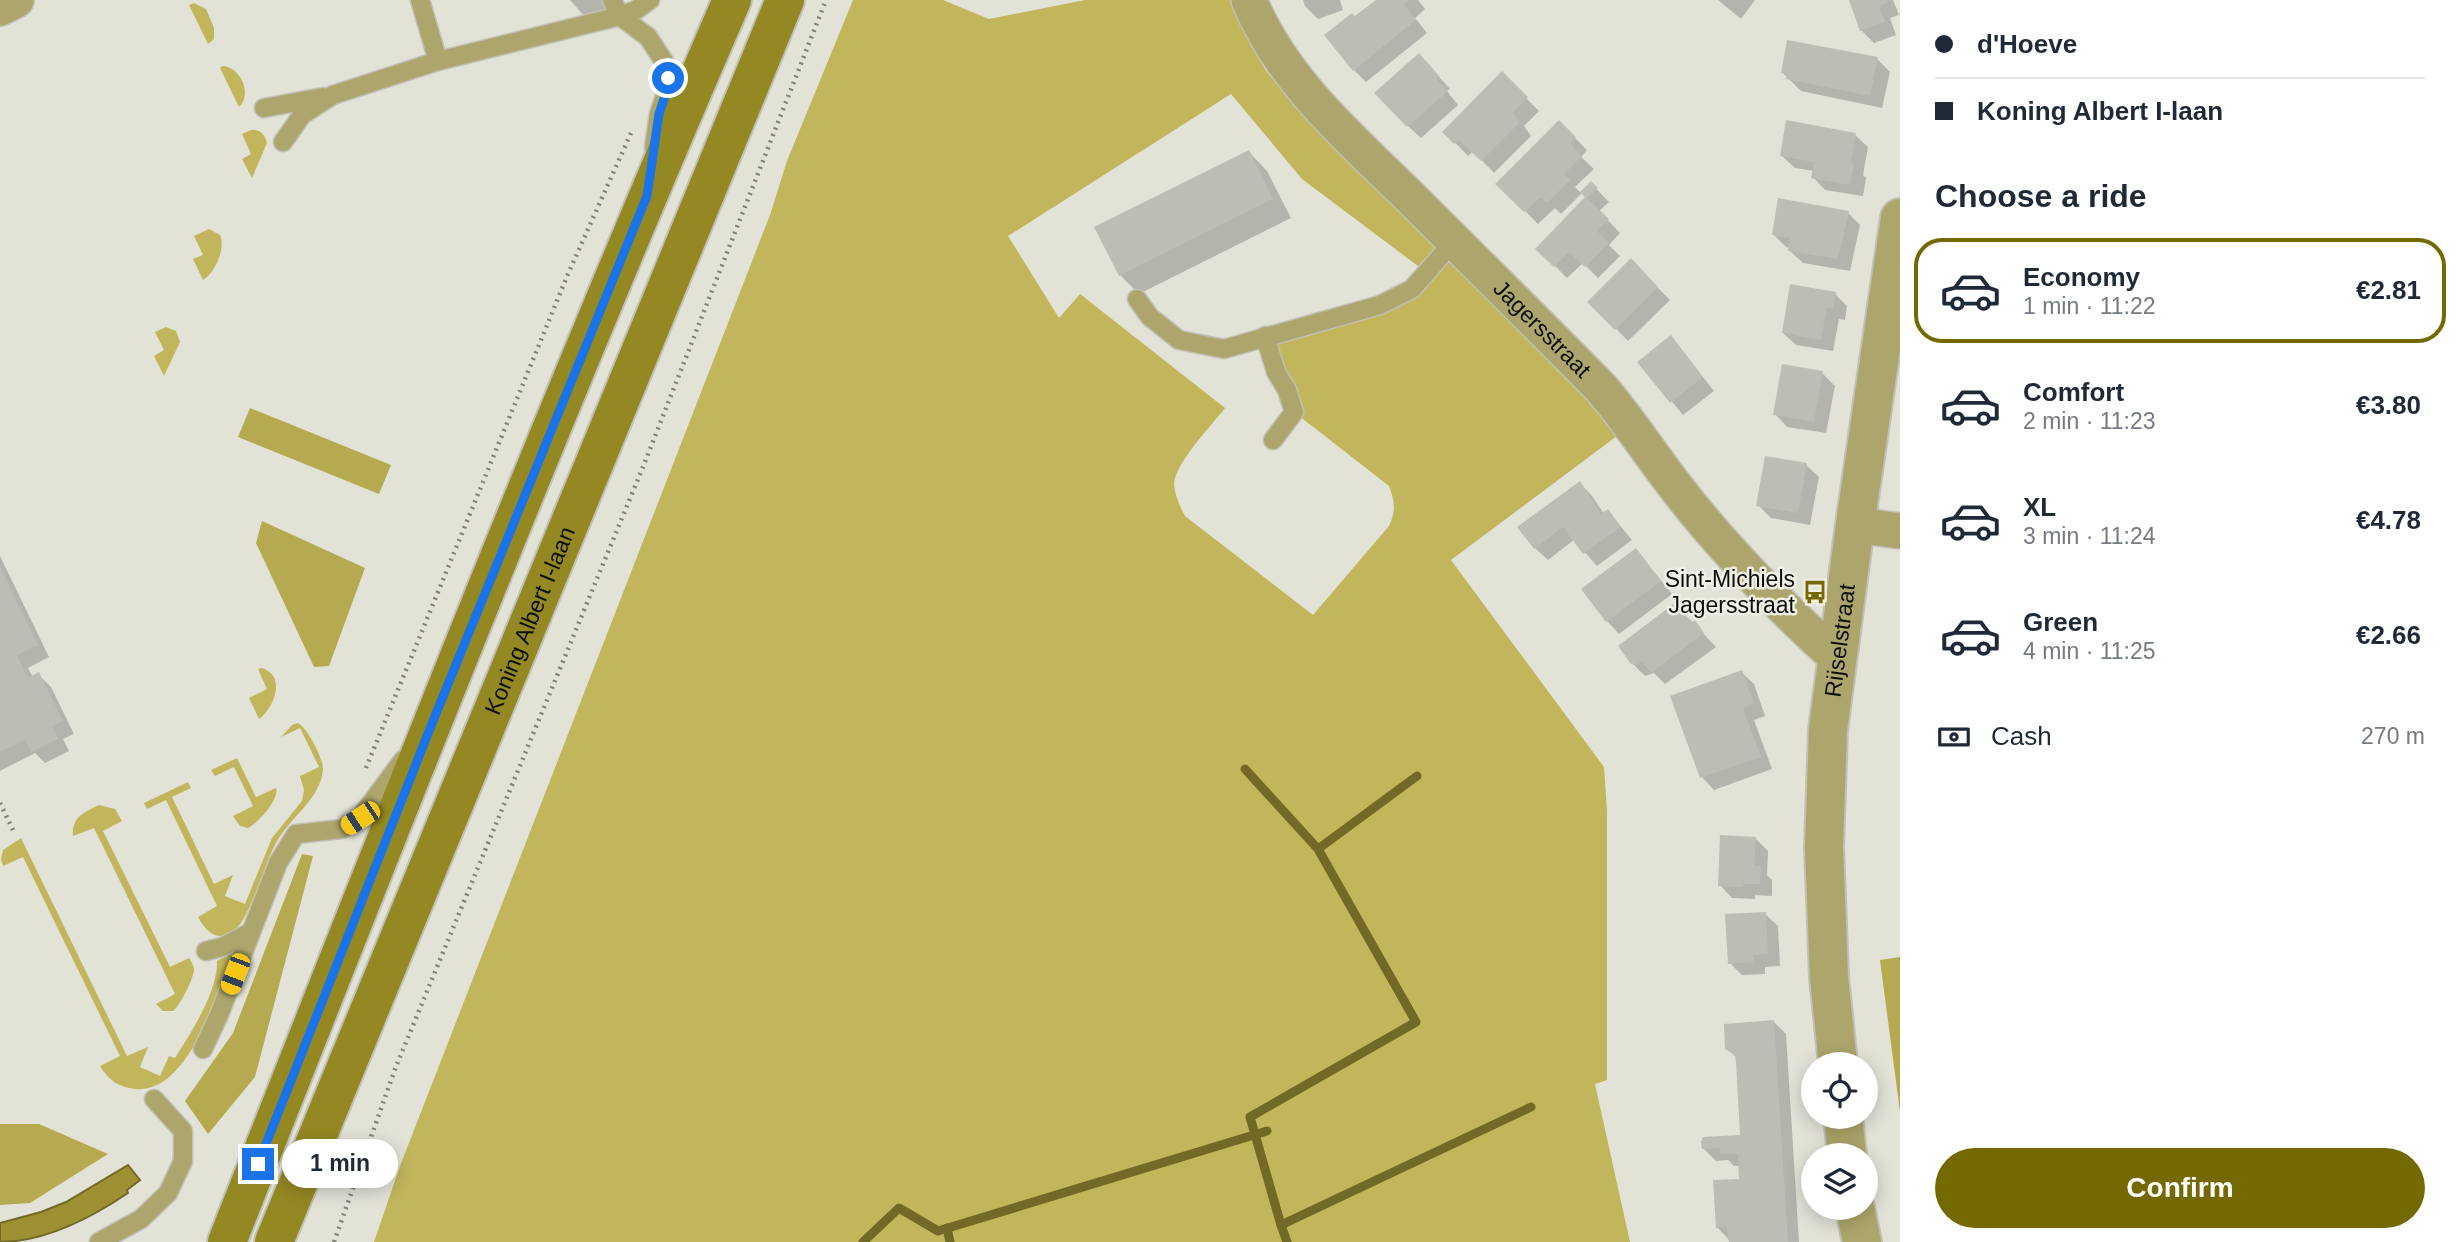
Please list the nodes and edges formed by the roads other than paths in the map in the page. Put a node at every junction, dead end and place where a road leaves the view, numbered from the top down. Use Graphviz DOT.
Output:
graph roads {
  1 [pos="16,0"];
  2 [pos="421,0"];
  3 [pos="650,0"];
  4 [pos="732,0"];
  5 [pos="785,0"];
  6 [pos="1249,0"];
  7 [pos="0,8"];
  8 [pos="616,8"];
  9 [pos="438,61"];
  10 [pos="333,96"];
  11 [pos="264,108"];
  12 [pos="283,142"];
  13 [pos="647,196"];
  14 [pos="1900,218"];
  15 [pos="1454,241"];
  16 [pos="1137,299"];
  17 [pos="1265,336"];
  18 [pos="1273,440"];
  19 [pos="1855,525"];
  20 [pos="1900,531"];
  21 [pos="1837,658"];
  22 [pos="433,721"];
  23 [pos="251,932"];
  24 [pos="206,951"];
  25 [pos="203,1049"];
  26 [pos="1837,1052"];
  27 [pos="154,1100"];
  28 [pos="1857,1220"];
  29 [pos="99,1242"];
  30 [pos="227,1242"];
  31 [pos="274,1242"];
  32 [pos="1862,1242"];
  1 -- 7 [label="street"];
  2 -- 9 [label="lane"];
  3 -- 8 [label="lane"];
  4 -- 13 [label="main road"];
  5 -- 31 [label="main road, Koning Albert I-laan"];
  6 -- 15 [label="street, Jagersstraat"];
  8 -- 9 [label="lane"];
  8 -- 13 [label="lane"];
  9 -- 10 [label="lane"];
  10 -- 11 [label="lane"];
  10 -- 12 [label="lane"];
  13 -- 22 [label="main road"];
  14 -- 19 [label="street, Rijselstraat"];
  15 -- 17 [label="lane"];
  15 -- 21 [label="street, Jagersstraat"];
  16 -- 17 [label="lane"];
  17 -- 18 [label="lane"];
  19 -- 20 [label="street"];
  19 -- 21 [label="street, Rijselstraat"];
  21 -- 26 [label="street, Rijselstraat"];
  22 -- 23 [label="lane"];
  22 -- 30 [label="main road"];
  23 -- 24 [label="lane"];
  23 -- 25 [label="lane"];
  27 -- 29 [label="lane"];
  28 -- 32 [label="street"];
}
